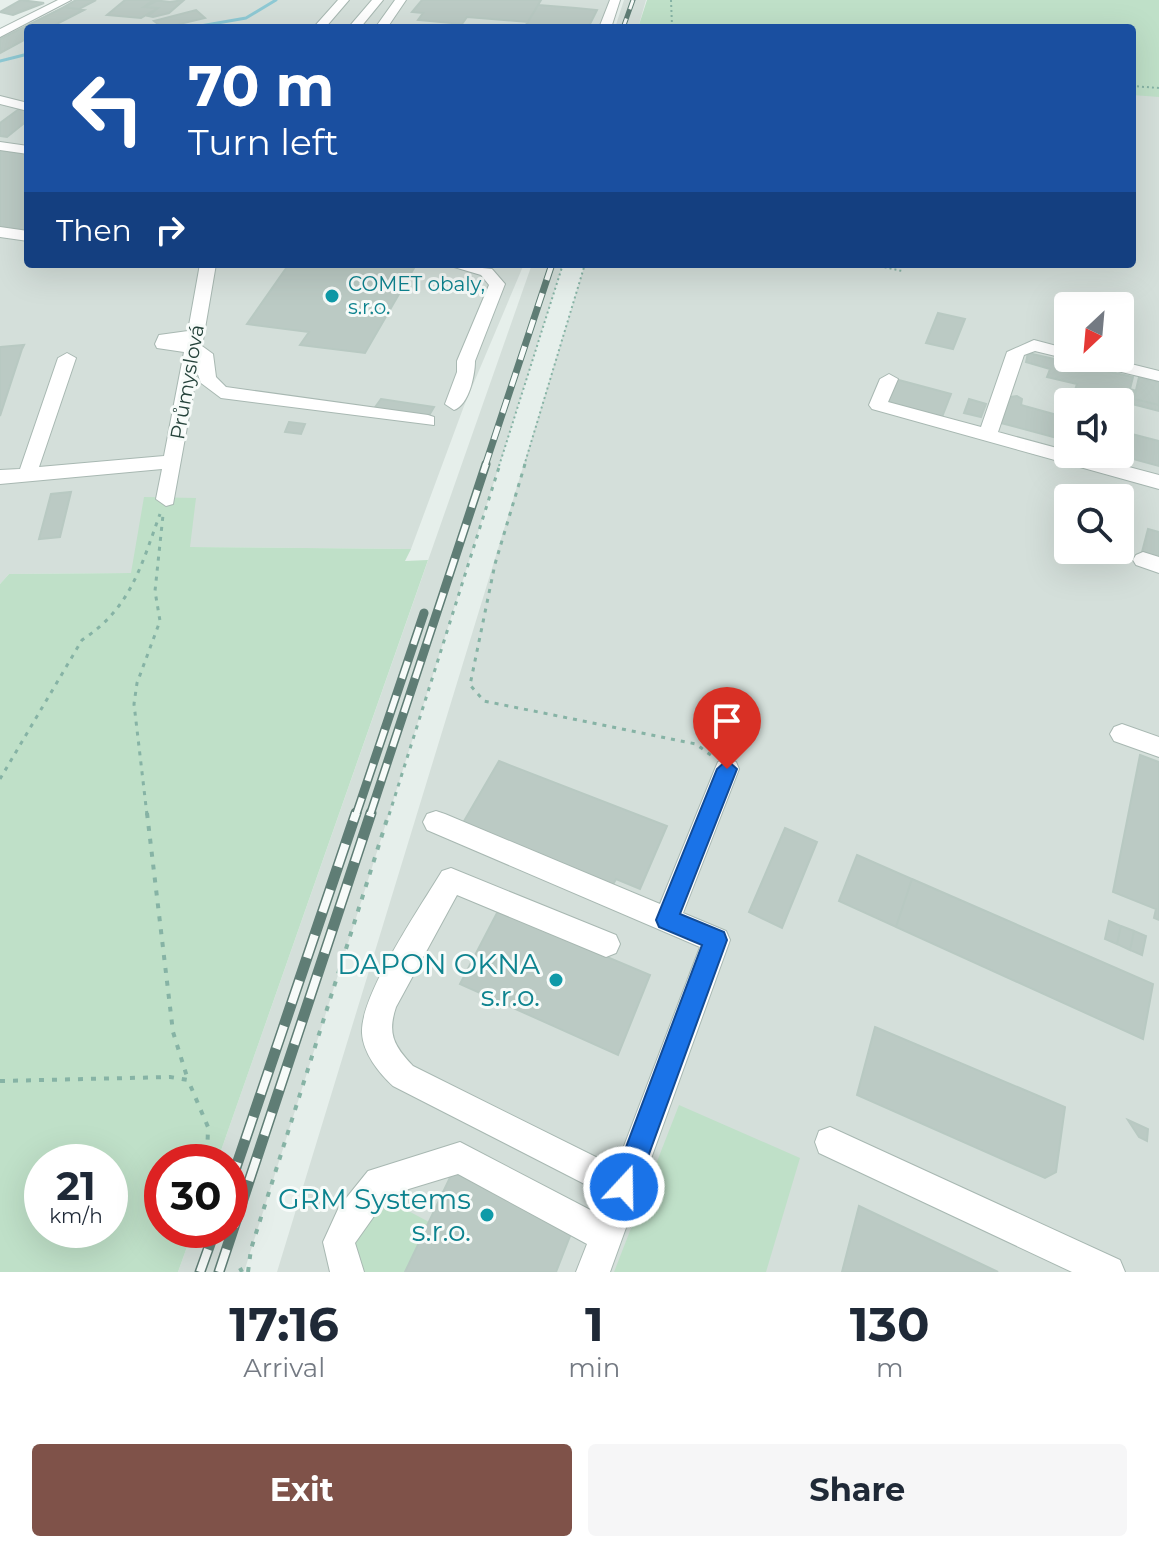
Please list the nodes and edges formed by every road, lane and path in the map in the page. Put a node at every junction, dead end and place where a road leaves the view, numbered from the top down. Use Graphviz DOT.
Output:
graph roads {
  1 [pos="66,0"];
  2 [pos="344,0"];
  3 [pos="378,0"];
  4 [pos="401,0"];
  5 [pos="615,0"];
  6 [pos="671,0"];
  7 [pos="323,24"];
  8 [pos="357,24"];
  9 [pos="384,24"];
  10 [pos="606,24"];
  11 [pos="672,24"];
  12 [pos="0,34"];
  13 [pos="1136,86"];
  14 [pos="1159,88"];
  15 [pos="2,102"];
  16 [pos="24,106"];
  17 [pos="0,146"];
  18 [pos="24,149"];
  19 [pos="0,232"];
  20 [pos="24,235"];
  21 [pos="207,268"];
  22 [pos="469,268"];
  23 [pos="562,268"];
  24 [pos="584,268"];
  25 [pos="888,268"];
  26 [pos="902,271"];
  27 [pos="194,342"];
  28 [pos="1054,350"];
  29 [pos="67,358"];
  30 [pos="1134,370"];
  31 [pos="1159,376"];
  32 [pos="889,379"];
  33 [pos="454,404"];
  34 [pos="428,421"];
  35 [pos="988,435"];
  36 [pos="173,462"];
  37 [pos="27,475"];
  38 [pos="0,477"];
  39 [pos="1159,482"];
  40 [pos="166,499"];
  41 [pos="1122,734"];
  42 [pos="1159,747"];
  43 [pos="727,769"];
  44 [pos="0,779"];
  45 [pos="436,822"];
  46 [pos="667,920"];
  47 [pos="606,944"];
  48 [pos="188,1080"];
  49 [pos="0,1081"];
  50 [pos="830,1142"];
  51 [pos="208,1144"];
  52 [pos="624,1187"];
  53 [pos="606,1236"];
  54 [pos="243,1271"];
  55 [pos="347,1272"];
  56 [pos="593,1272"];
  57 [pos="1108,1272"];
  1 -- 12 [label="street"];
  2 -- 7 [label="street"];
  3 -- 8 [label="street"];
  4 -- 9 [label="street"];
  5 -- 10 [label="street"];
  6 -- 11 [label="path"];
  13 -- 14 [label="path"];
  15 -- 16 [label="street"];
  17 -- 18 [label="street"];
  19 -- 20 [label="street"];
  21 -- 27 [label="street, Průmyslová"];
  22 -- 33 [label="street"];
  23 -- 54 [label="path"];
  24 -- 43 [label="path"];
  25 -- 26 [label="path"];
  27 -- 34 [label="street"];
  27 -- 36 [label="street, Průmyslová"];
  28 -- 35 [label="street"];
  29 -- 37 [label="street"];
  30 -- 31 [label="street"];
  32 -- 35 [label="street"];
  35 -- 39 [label="street"];
  36 -- 37 [label="street"];
  36 -- 40 [label="street, Průmyslová"];
  37 -- 38 [label="street"];
  40 -- 44 [label="path"];
  40 -- 48 [label="path"];
  41 -- 42 [label="street"];
  43 -- 46 [label="street"];
  45 -- 46 [label="street"];
  46 -- 52 [label="street"];
  47 -- 52 [label="street"];
  48 -- 49 [label="path"];
  48 -- 51 [label="path"];
  50 -- 57 [label="street"];
  52 -- 53 [label="street"];
  53 -- 55 [label="street"];
  53 -- 56 [label="street"];
}
